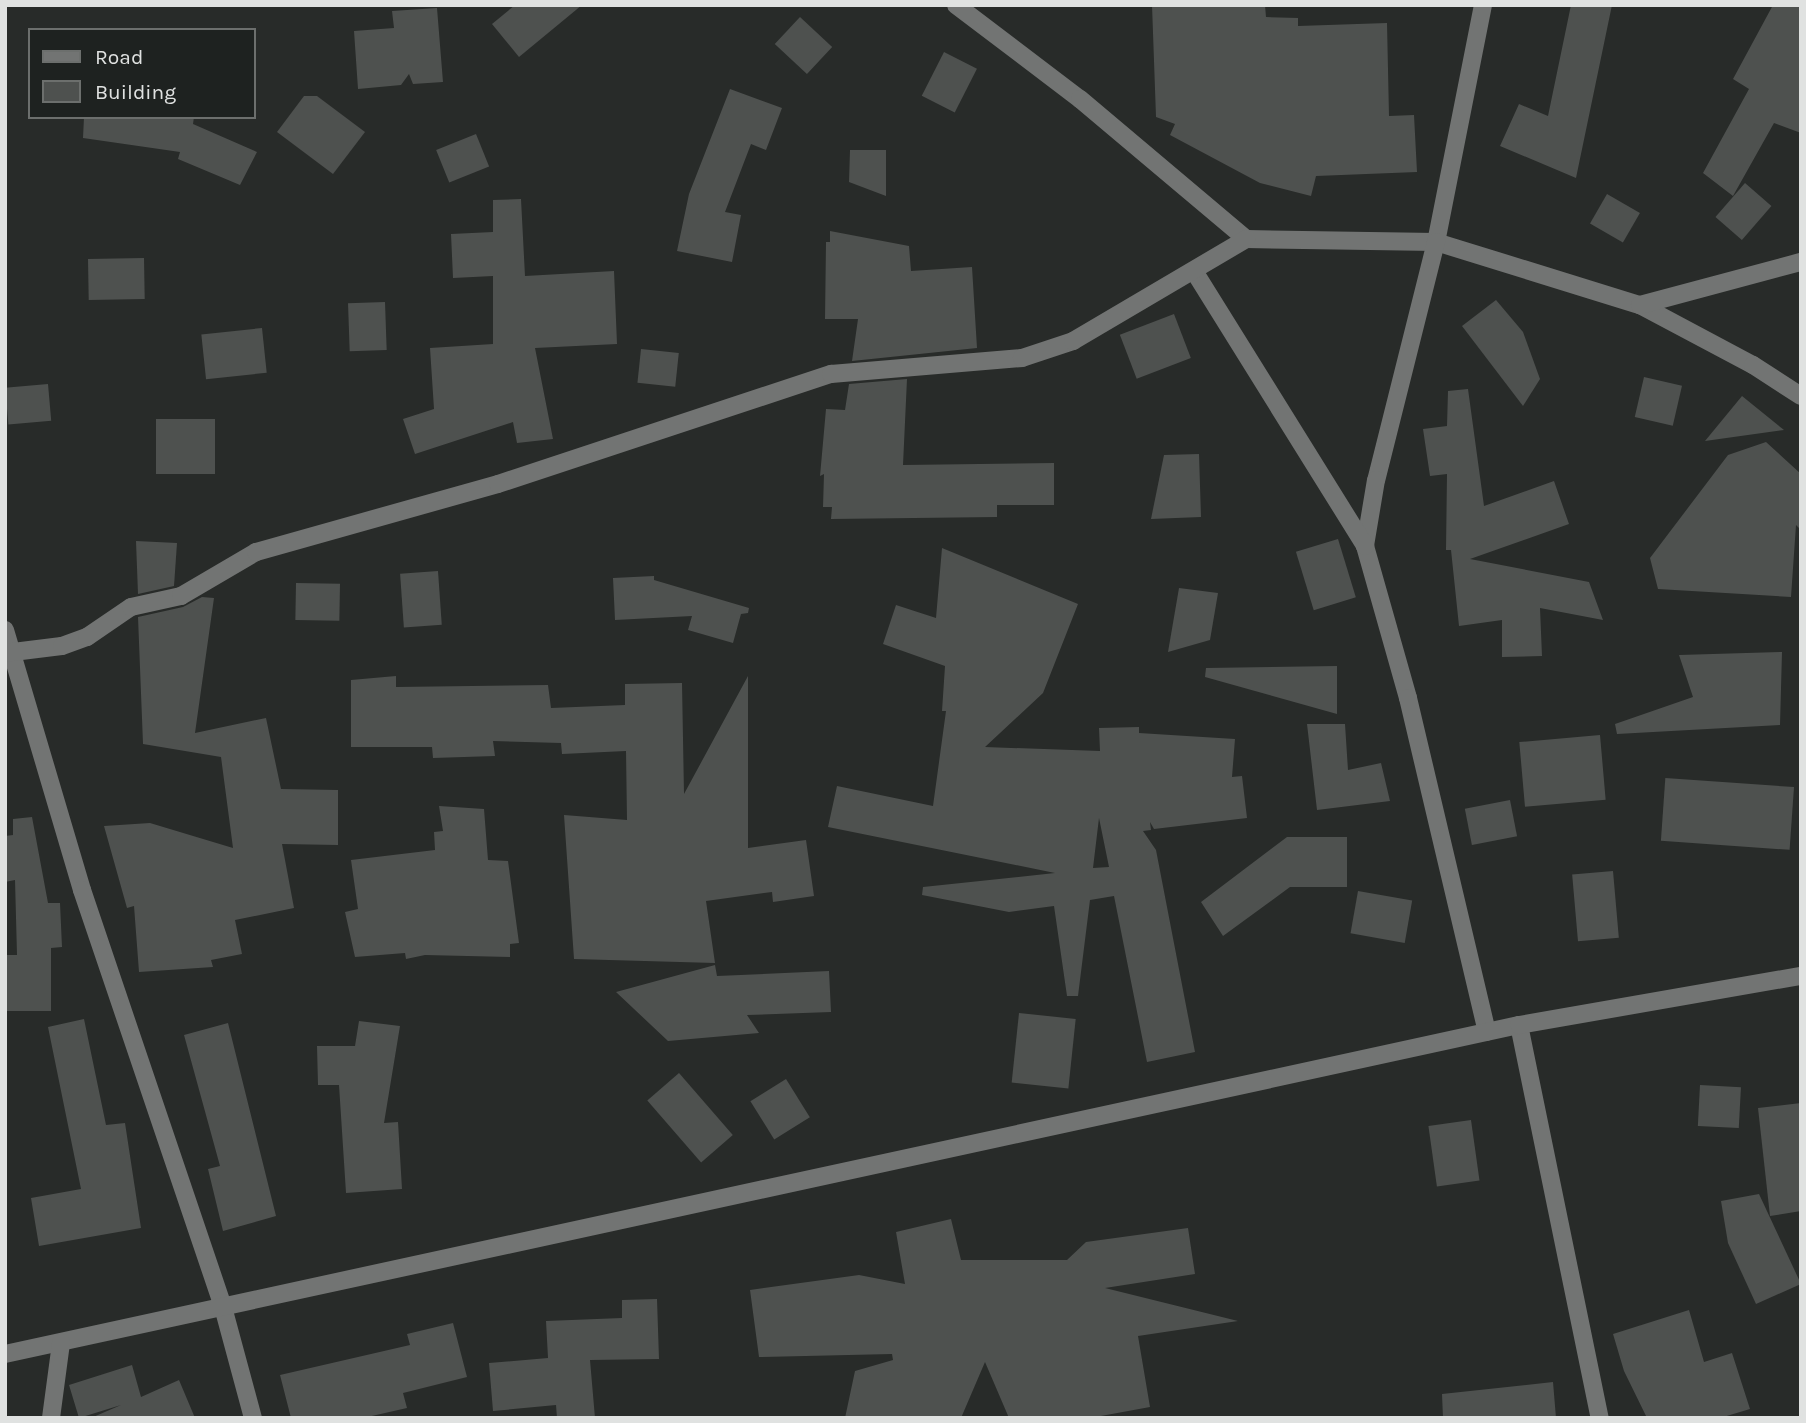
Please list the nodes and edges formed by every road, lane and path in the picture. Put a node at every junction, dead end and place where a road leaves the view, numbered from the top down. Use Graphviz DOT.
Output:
graph roads {
  1 [pos="956,5"];
  2 [pos="1483,5"];
  3 [pos="1246,239"];
  4 [pos="1436,242"];
  5 [pos="1801,262"];
  6 [pos="1194,271"];
  7 [pos="1640,305"];
  8 [pos="1801,396"];
  9 [pos="1365,546"];
  10 [pos="5,631"];
  11 [pos="9,652"];
  12 [pos="1801,976"];
  13 [pos="1519,1025"];
  14 [pos="1487,1032"];
  15 [pos="223,1307"];
  16 [pos="61,1343"];
  17 [pos="5,1354"];
  18 [pos="51,1418"];
  19 [pos="253,1418"];
  20 [pos="1600,1418"];
  1 -- 3 [label="street"];
  2 -- 4 [label="street"];
  3 -- 4 [label="street"];
  3 -- 6 [label="street"];
  4 -- 7 [label="street"];
  4 -- 9 [label="street"];
  5 -- 7 [label="street"];
  6 -- 9 [label="street"];
  6 -- 11 [label="street"];
  7 -- 8 [label="street"];
  9 -- 14 [label="street"];
  10 -- 11 [label="street"];
  11 -- 15 [label="street"];
  12 -- 13 [label="street"];
  13 -- 14 [label="street"];
  13 -- 20 [label="street"];
  14 -- 15 [label="street"];
  15 -- 16 [label="street"];
  15 -- 19 [label="street"];
  16 -- 17 [label="street"];
  16 -- 18 [label="street"];
}
